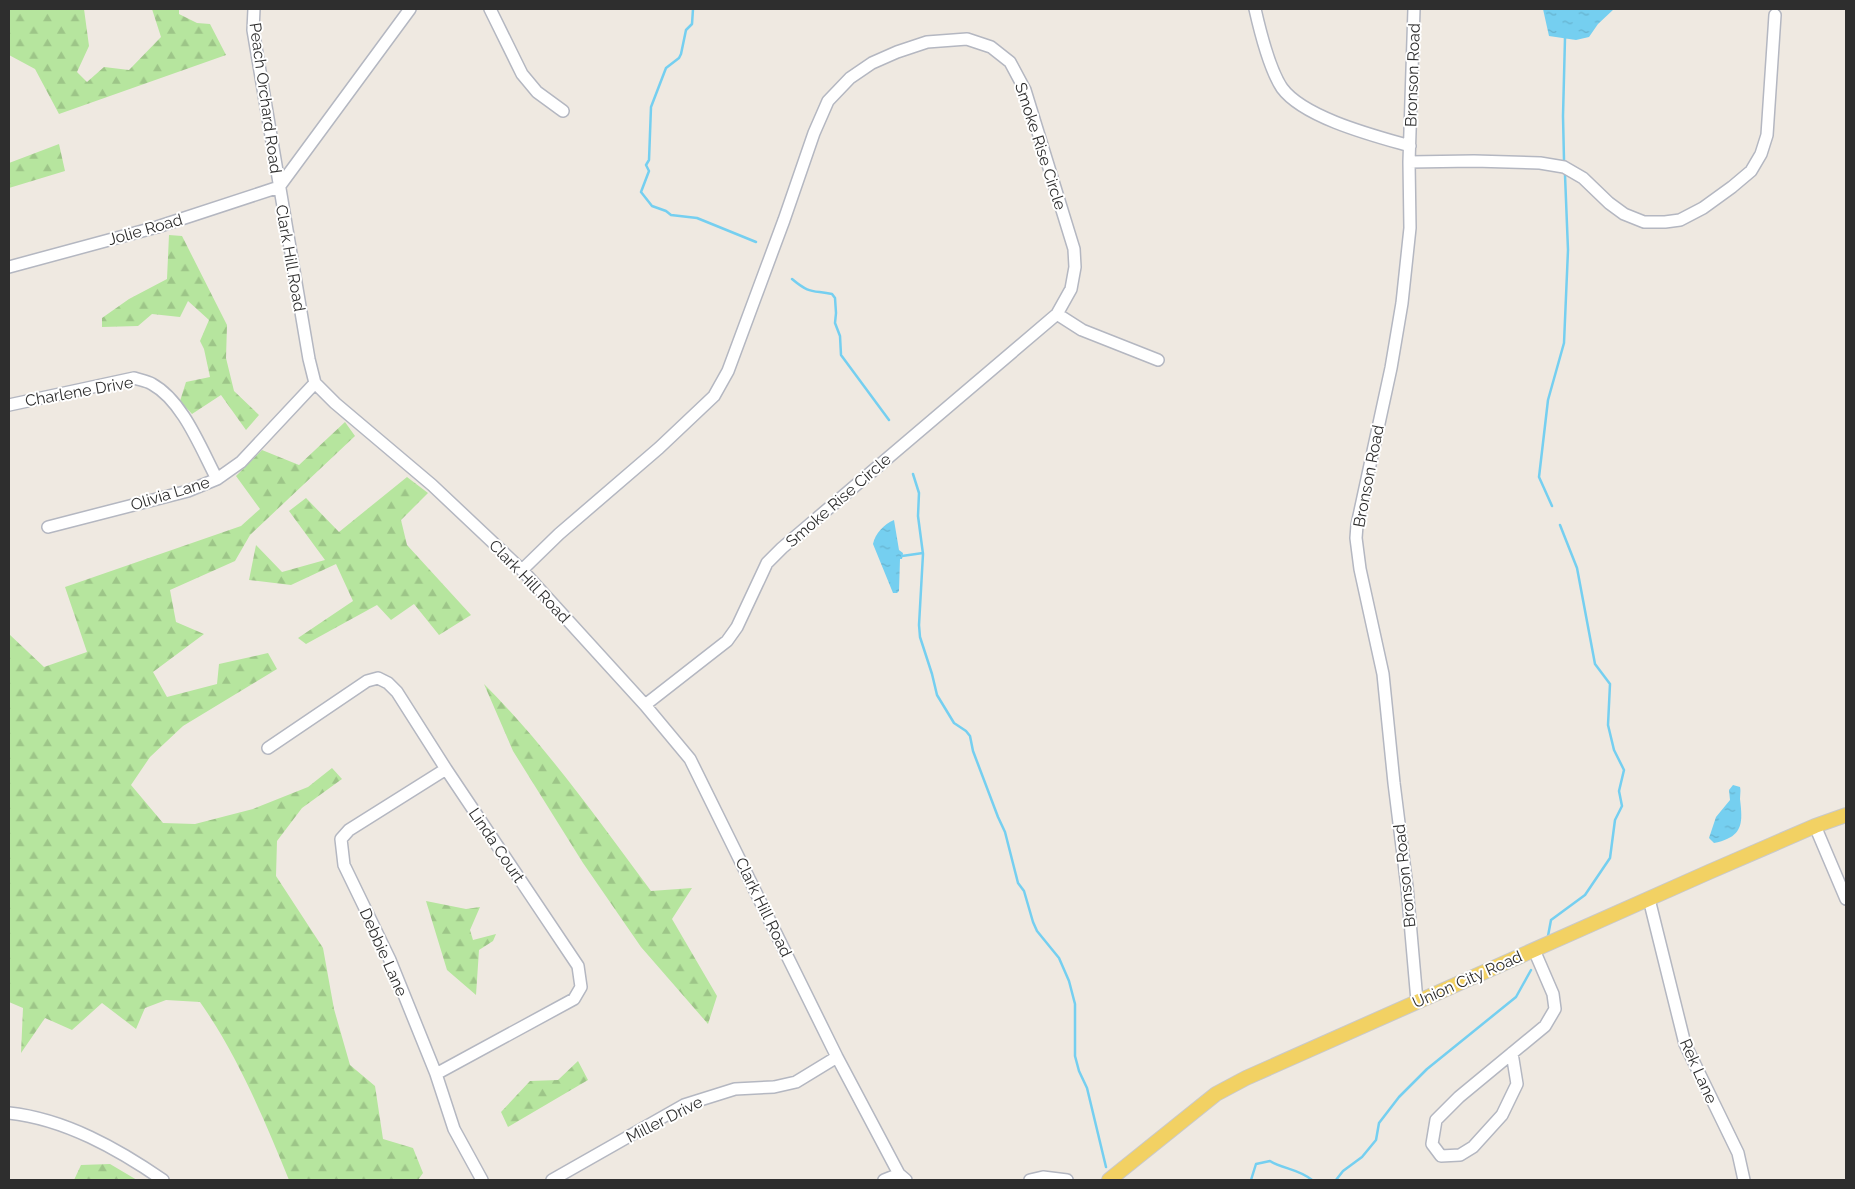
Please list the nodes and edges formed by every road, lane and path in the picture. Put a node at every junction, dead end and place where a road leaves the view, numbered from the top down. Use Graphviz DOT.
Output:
graph roads {
  1 [pos="254,9"];
  2 [pos="410,9"];
  3 [pos="490,9"];
  4 [pos="1255,9"];
  5 [pos="1414,9"];
  6 [pos="1775,15"];
  7 [pos="562,111"];
  8 [pos="1410,146"];
  9 [pos="1409,162"];
  10 [pos="279,187"];
  11 [pos="9,268"];
  12 [pos="1057,314"];
  13 [pos="1158,360"];
  14 [pos="315,383"];
  15 [pos="9,404"];
  16 [pos="217,479"];
  17 [pos="48,527"];
  18 [pos="522,570"];
  19 [pos="645,705"];
  20 [pos="268,748"];
  21 [pos="446,769"];
  22 [pos="1846,815"];
  23 [pos="1814,826"];
  24 [pos="1649,899"];
  25 [pos="1846,899"];
  26 [pos="1534,950"];
  27 [pos="1417,1001"];
  28 [pos="1512,1053"];
  29 [pos="837,1058"];
  30 [pos="436,1074"];
  31 [pos="9,1113"];
  32 [pos="902,1177"];
  33 [pos="163,1180"];
  34 [pos="482,1180"];
  35 [pos="552,1180"];
  36 [pos="884,1180"];
  37 [pos="1030,1180"];
  38 [pos="1067,1180"];
  39 [pos="1108,1180"];
  40 [pos="1744,1180"];
  1 -- 10 [label="street, Peach Orchard Road"];
  2 -- 10 [label="street, Clark Hill Road"];
  3 -- 7 [label="street"];
  4 -- 8 [label="street"];
  5 -- 8 [label="street, Bronson Road"];
  6 -- 9 [label="street"];
  8 -- 9 [label="street, Bronson Road"];
  9 -- 27 [label="street, Bronson Road"];
  10 -- 11 [label="street, Jolie Road"];
  10 -- 14 [label="street, Clark Hill Road"];
  12 -- 13 [label="street"];
  12 -- 18 [label="street, Smoke Rise Circle"];
  12 -- 19 [label="street, Smoke Rise Circle"];
  14 -- 16 [label="street, Olivia Lane"];
  14 -- 18 [label="street, Clark Hill Road"];
  15 -- 16 [label="street, Charlene Drive"];
  16 -- 17 [label="street, Olivia Lane"];
  18 -- 19 [label="street, Clark Hill Road"];
  19 -- 29 [label="street, Clark Hill Road"];
  20 -- 21 [label="street, Linda Court"];
  21 -- 30 [label="street, Debbie Lane"];
  21 -- 30 [label="street, Linda Court"];
  22 -- 23 [label="main road, Union City Road"];
  23 -- 24 [label="main road, Union City Road"];
  23 -- 25 [label="street"];
  24 -- 26 [label="main road, Union City Road"];
  24 -- 40 [label="street, Rek Lane"];
  26 -- 27 [label="main road, Union City Road"];
  26 -- 28 [label="street"];
  27 -- 39 [label="main road, Union City Road"];
  28 -- 28 [label="street"];
  29 -- 32 [label="street, Clark Hill Road"];
  29 -- 35 [label="street, Miller Drive"];
  30 -- 34 [label="street, Debbie Lane"];
  31 -- 33 [label="street"];
  32 -- 36 [label="street"];
  37 -- 38 [label="street"];
}
